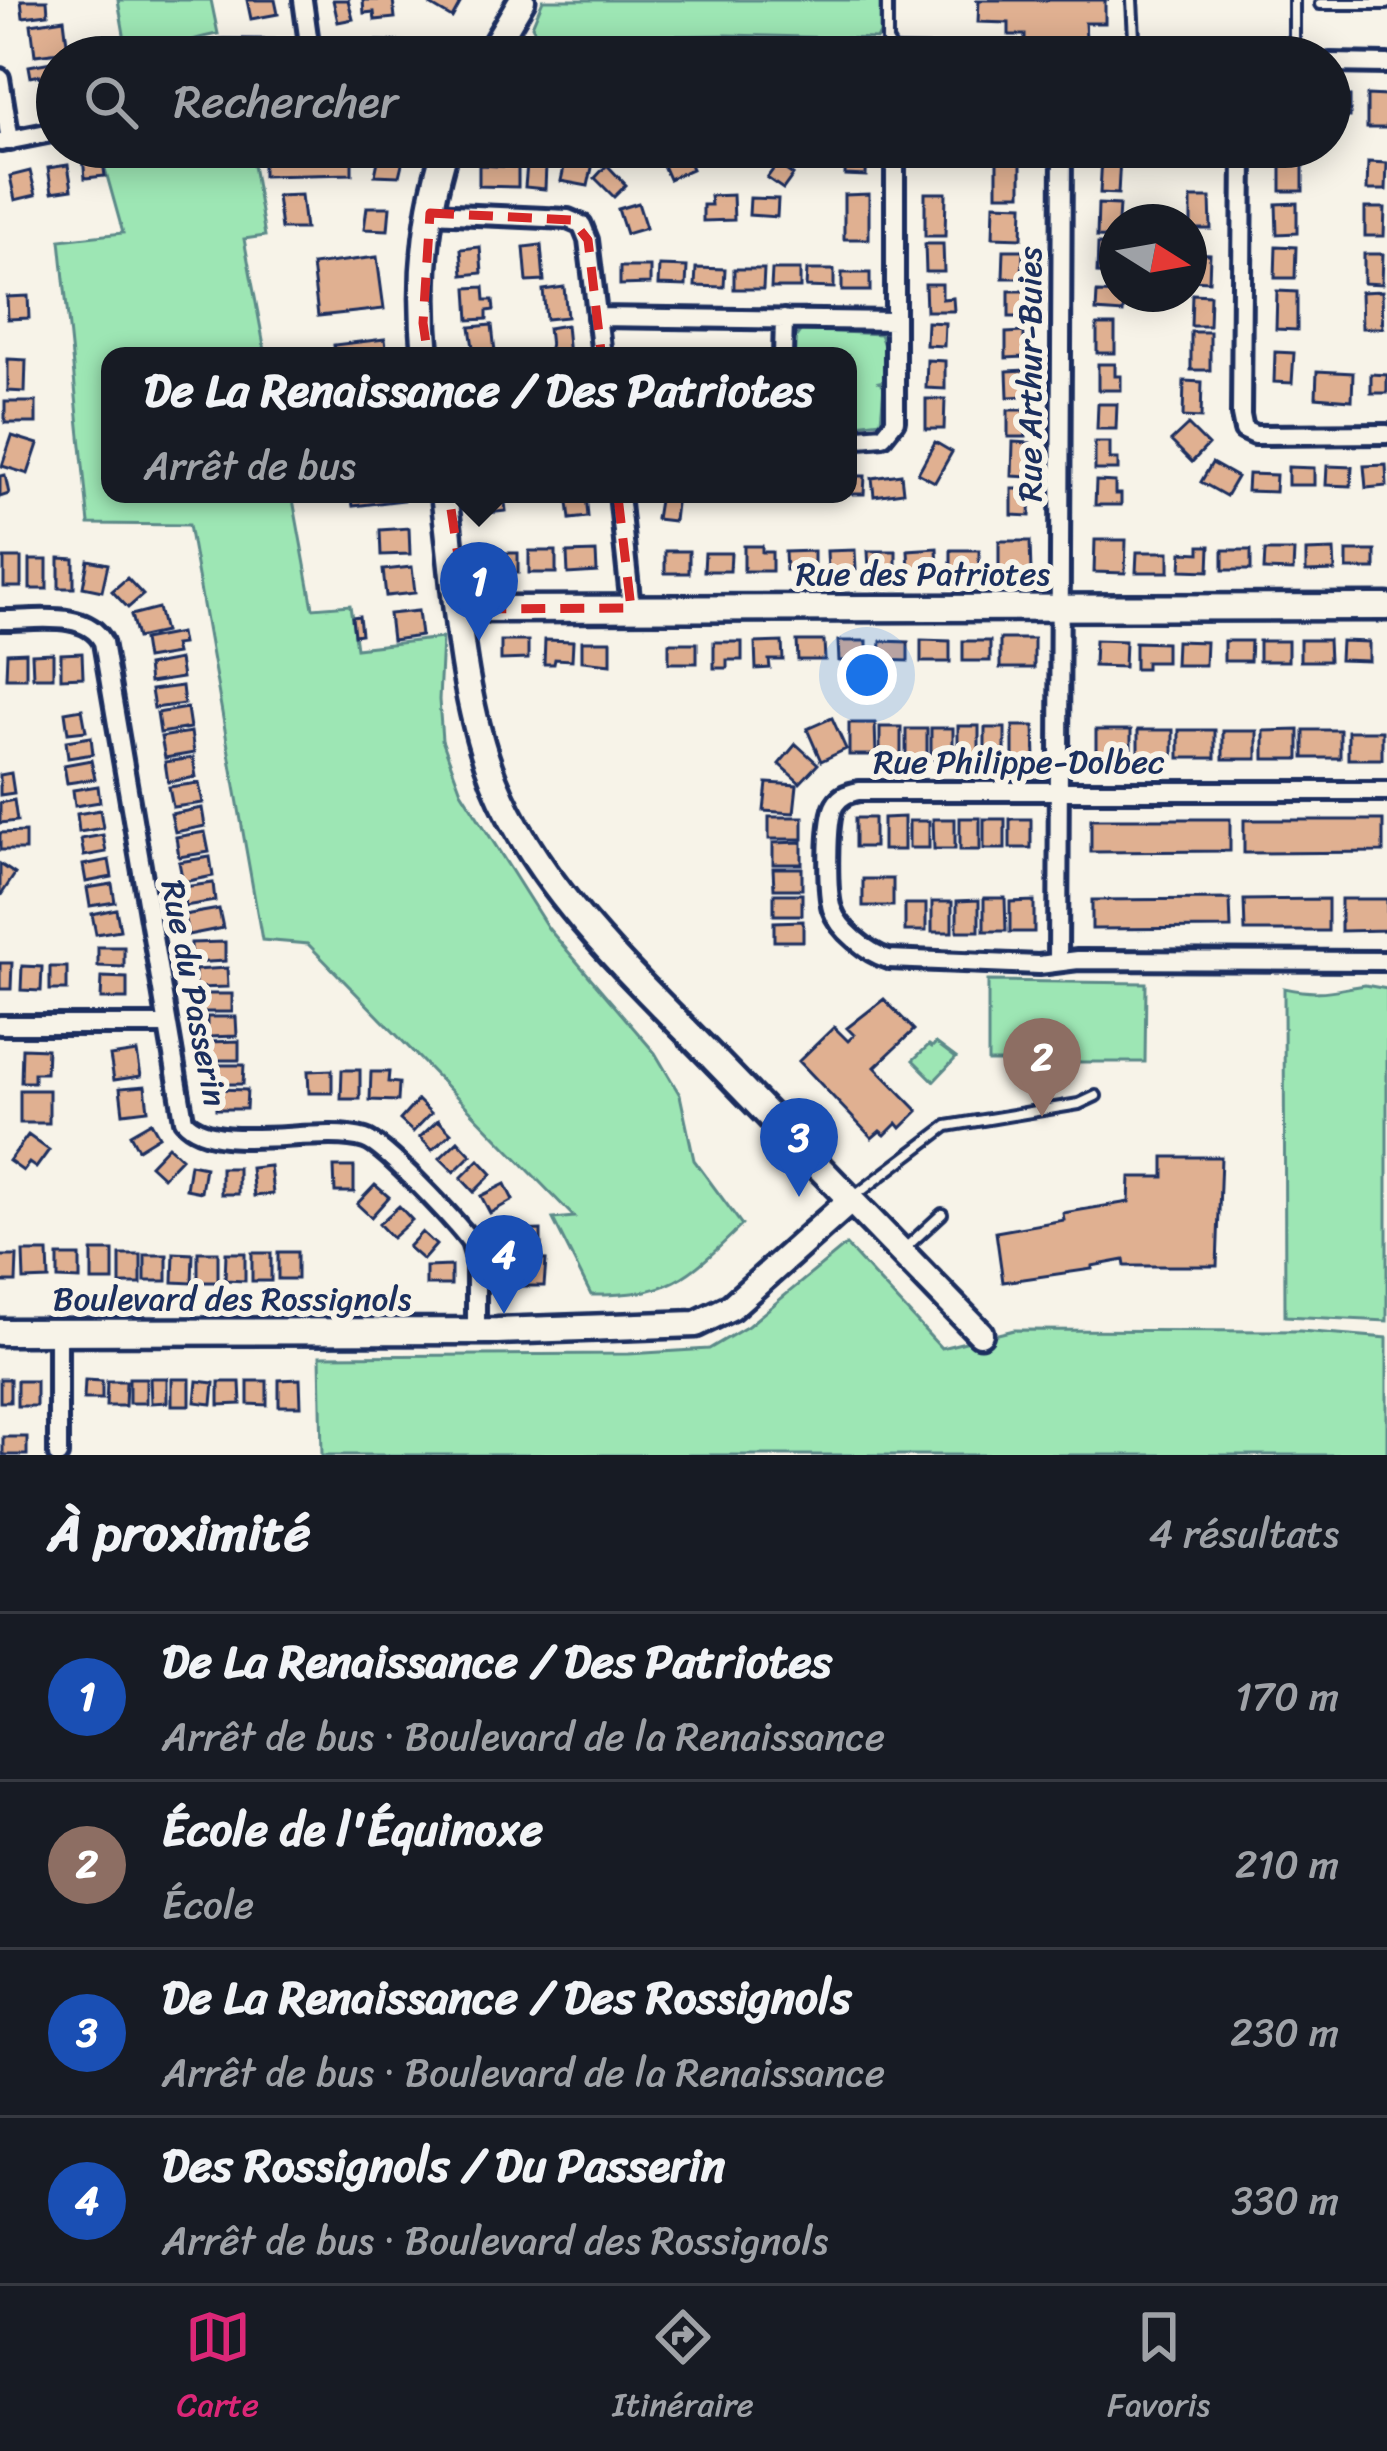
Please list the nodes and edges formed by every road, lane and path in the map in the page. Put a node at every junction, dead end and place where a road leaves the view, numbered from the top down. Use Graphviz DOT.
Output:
graph roads {
  1 [pos="304,0"];
  2 [pos="521,0"];
  3 [pos="887,0"];
  4 [pos="1132,0"];
  5 [pos="1294,0"];
  6 [pos="1320,4"];
  7 [pos="1387,4"];
  8 [pos="308,36"];
  9 [pos="500,36"];
  10 [pos="887,36"];
  11 [pos="1134,36"];
  12 [pos="1294,36"];
  13 [pos="1351,63"];
  14 [pos="1387,64"];
  15 [pos="0,78"];
  16 [pos="36,135"];
  17 [pos="5,142"];
  18 [pos="441,168"];
  19 [pos="895,168"];
  20 [pos="1062,168"];
  21 [pos="1243,168"];
  22 [pos="430,213"];
  23 [pos="597,317"];
  24 [pos="784,319"];
  25 [pos="895,321"];
  26 [pos="426,347"];
  27 [pos="601,347"];
  28 [pos="784,347"];
  29 [pos="1387,434"];
  30 [pos="857,439"];
  31 [pos="445,503"];
  32 [pos="620,503"];
  33 [pos="1058,606"];
  34 [pos="1387,607"];
  35 [pos="631,608"];
  36 [pos="459,609"];
  37 [pos="0,620"];
  38 [pos="1058,791"];
  39 [pos="1387,791"];
  40 [pos="1387,961"];
  41 [pos="1058,962"];
  42 [pos="0,1025"];
  43 [pos="166,1025"];
  44 [pos="1096,1096"];
  45 [pos="851,1200"];
  46 [pos="943,1214"];
  47 [pos="901,1252"];
  48 [pos="476,1330"];
  49 [pos="0,1331"];
  50 [pos="58,1332"];
  51 [pos="980,1333"];
  52 [pos="58,1455"];
  1 -- 8 [label="street"];
  2 -- 9 [label="street"];
  3 -- 10 [label="lane"];
  4 -- 11 [label="lane"];
  5 -- 12 [label="lane"];
  6 -- 7 [label="lane"];
  13 -- 14 [label="street"];
  15 -- 17 [label="street"];
  16 -- 17 [label="street"];
  18 -- 22 [label="street"];
  19 -- 25 [label="street"];
  20 -- 33 [label="street, Rue Arthur-Buies"];
  21 -- 29 [label="street"];
  22 -- 23 [label="street"];
  22 -- 26 [label="street"];
  23 -- 24 [label="street"];
  23 -- 27 [label="street"];
  24 -- 25 [label="street"];
  24 -- 28 [label="street"];
  25 -- 30 [label="street"];
  31 -- 36 [label="street"];
  32 -- 35 [label="street"];
  33 -- 34 [label="street, Rue des Patriotes"];
  33 -- 35 [label="street, Rue des Patriotes"];
  33 -- 38 [label="street, Rue Arthur-Buies"];
  35 -- 36 [label="street, Rue des Patriotes"];
  36 -- 45 [label="street"];
  37 -- 43 [label="street, Rue du Passerin"];
  38 -- 39 [label="street, Rue Philippe-Dolbec"];
  38 -- 41 [label="street, Rue Arthur-Buies"];
  38 -- 41 [label="street, Rue Philippe-Dolbec"];
  40 -- 41 [label="street, Rue Philippe-Dolbec"];
  42 -- 43 [label="street"];
  43 -- 48 [label="street, Rue du Passerin"];
  44 -- 45 [label="lane"];
  45 -- 47 [label="street"];
  45 -- 48 [label="street, Boulevard des Rossignols"];
  46 -- 47 [label="lane"];
  47 -- 51 [label="street"];
  48 -- 50 [label="street, Boulevard des Rossignols"];
  49 -- 50 [label="street, Boulevard des Rossignols"];
  50 -- 52 [label="street"];
}
